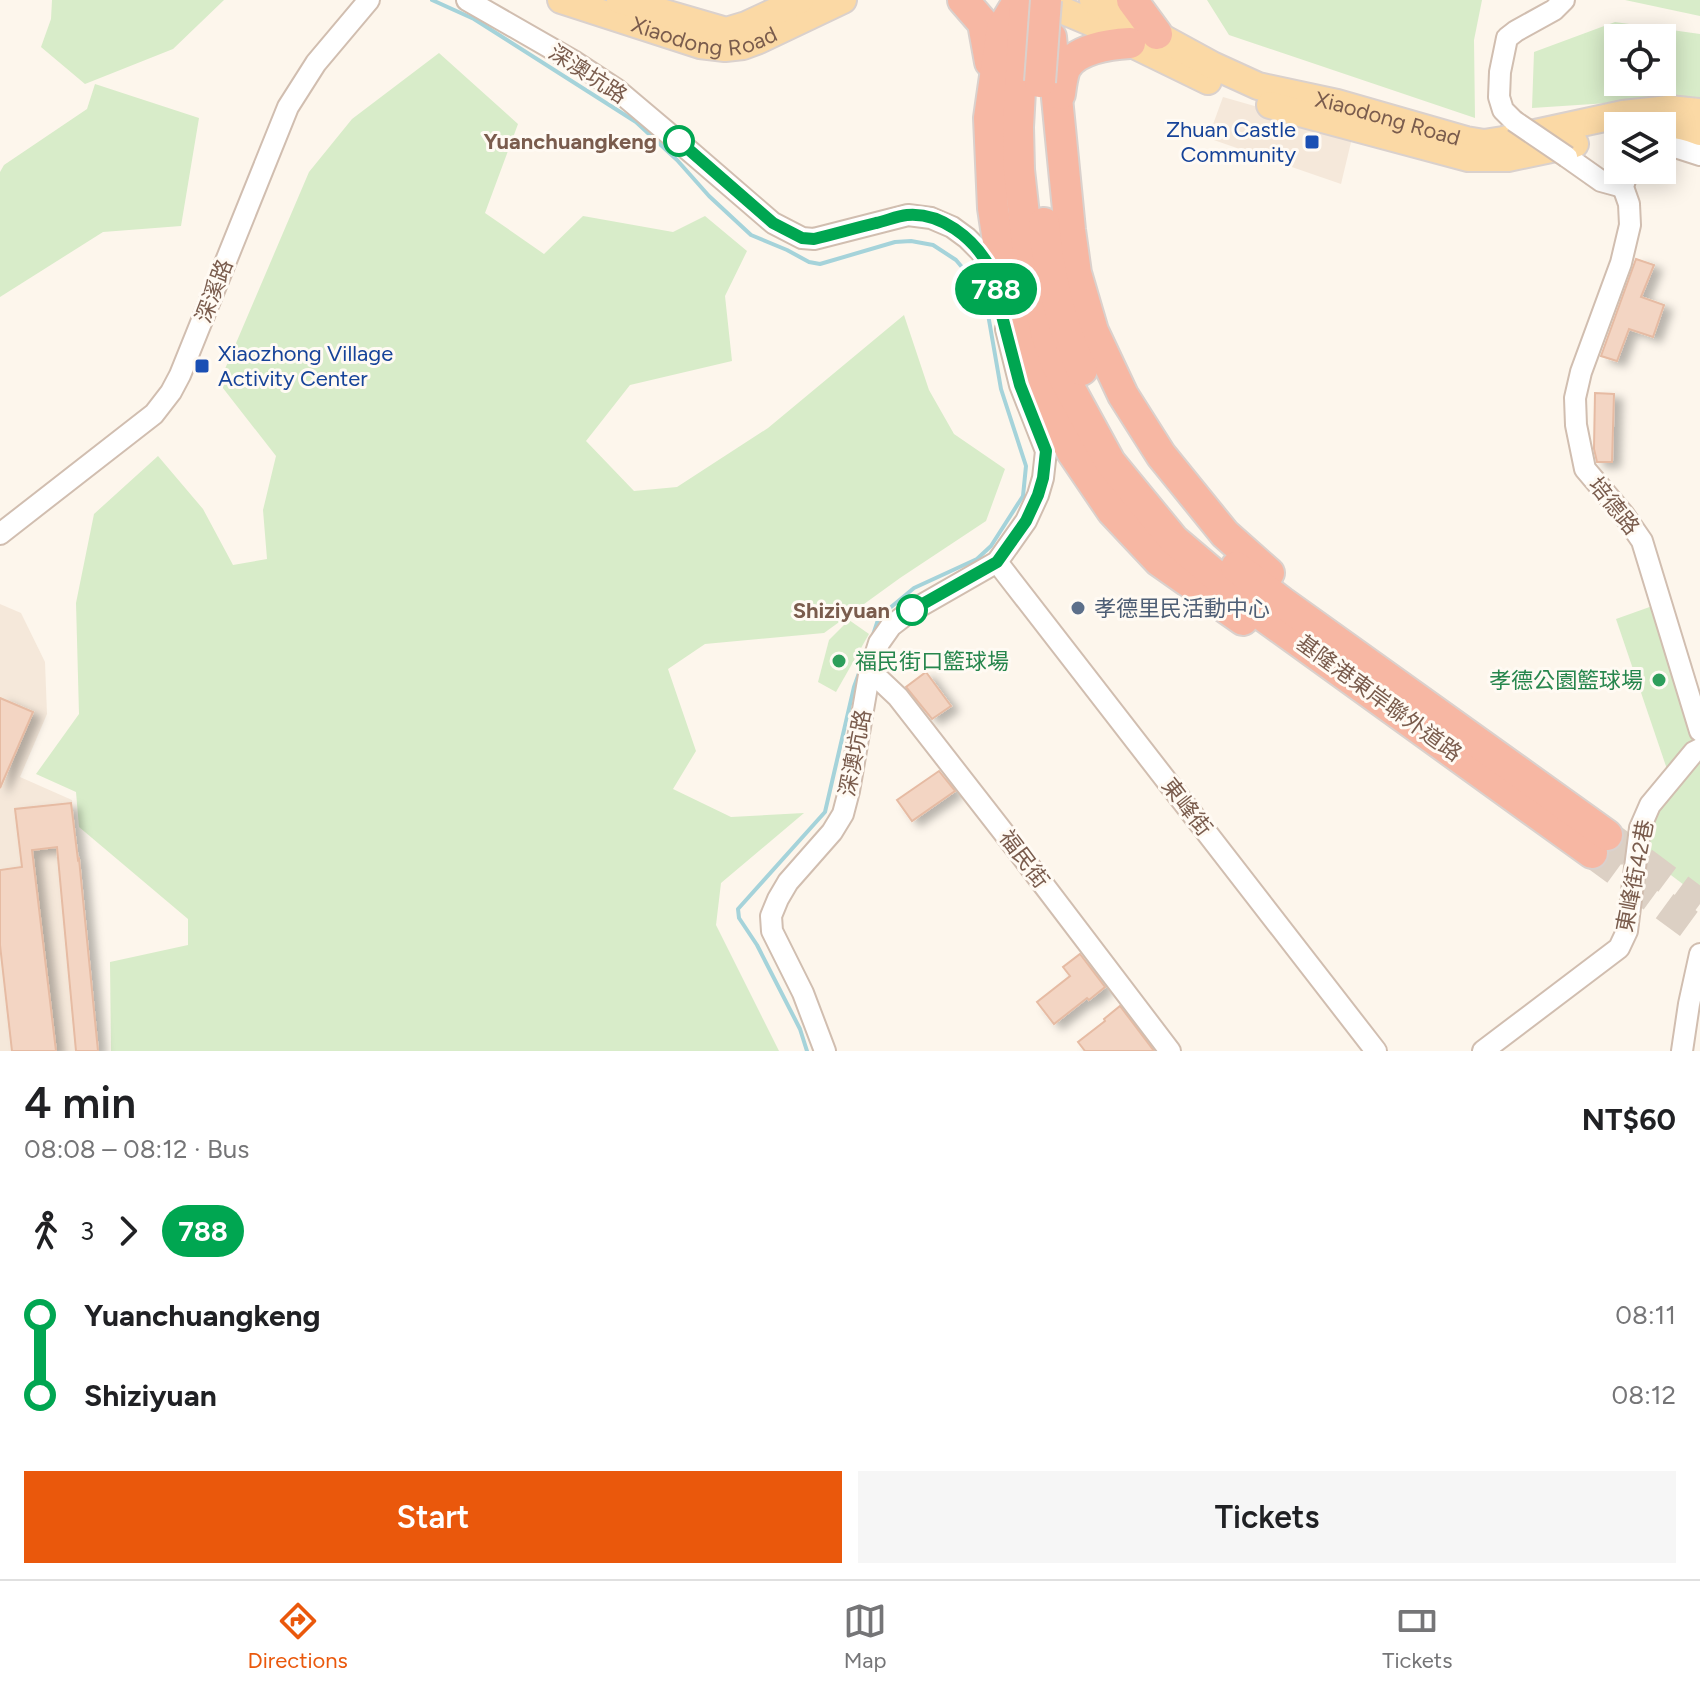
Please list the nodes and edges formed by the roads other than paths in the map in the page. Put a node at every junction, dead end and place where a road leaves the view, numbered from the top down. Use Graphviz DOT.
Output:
graph roads {
  1 [pos="369,0"];
  2 [pos="467,0"];
  3 [pos="561,0"];
  4 [pos="620,0"];
  5 [pos="800,0"];
  6 [pos="843,0"];
  7 [pos="963,0"];
  8 [pos="1037,0"];
  9 [pos="1093,0"];
  10 [pos="1132,0"];
  11 [pos="1564,0"];
  12 [pos="1143,38"];
  13 [pos="1700,112"];
  14 [pos="989,118"];
  15 [pos="1676,126"];
  16 [pos="1061,128"];
  17 [pos="1700,132"];
  18 [pos="1604,137"];
  19 [pos="1676,147"];
  20 [pos="1700,155"];
  21 [pos="1017,169"];
  22 [pos="1604,181"];
  23 [pos="1627,184"];
  24 [pos="0,534"];
  25 [pos="997,562"];
  26 [pos="1354,667"];
  27 [pos="869,675"];
  28 [pos="1700,731"];
  29 [pos="1700,749"];
  30 [pos="1600,844"];
  31 [pos="1700,954"];
  32 [pos="825,1051"];
  33 [pos="1170,1051"];
  34 [pos="1376,1051"];
  35 [pos="1483,1051"];
  36 [pos="1682,1051"];
  1 -- 24 [label="street, 深溪路"];
  2 -- 25 [label="street, 深澳坑路"];
  3 -- 6 [label="main road, Xiaodong Road"];
  4 -- 5 [label="main road, Xiaodong Road"];
  7 -- 14 [label="highway"];
  8 -- 12 [label="main road, Xiaodong Road"];
  8 -- 14 [label="highway"];
  8 -- 16 [label="highway"];
  8 -- 21 [label="highway, 基隆港東岸聯外道路, bridge"];
  9 -- 12 [label="main road, Xiaodong Road"];
  10 -- 12 [label="highway"];
  11 -- 22 [label="street, 培德路, bridge"];
  12 -- 13 [label="main road, Xiaodong Road"];
  12 -- 16 [label="highway"];
  12 -- 18 [label="main road, Xiaodong Road"];
  14 -- 21 [label="highway"];
  15 -- 17 [label="main road"];
  16 -- 26 [label="highway"];
  19 -- 20 [label="street"];
  21 -- 26 [label="highway, 基隆港東岸聯外道路"];
  21 -- 26 [label="highway"];
  23 -- 28 [label="street, 培德路"];
  25 -- 27 [label="street, 深澳坑路"];
  25 -- 34 [label="street, 東峰街"];
  26 -- 30 [label="highway, 基隆港東岸聯外道路"];
  27 -- 32 [label="street, 深澳坑路"];
  27 -- 33 [label="street, 福民街"];
  29 -- 35 [label="street, 東峰街42巷"];
  31 -- 36 [label="street"];
}
